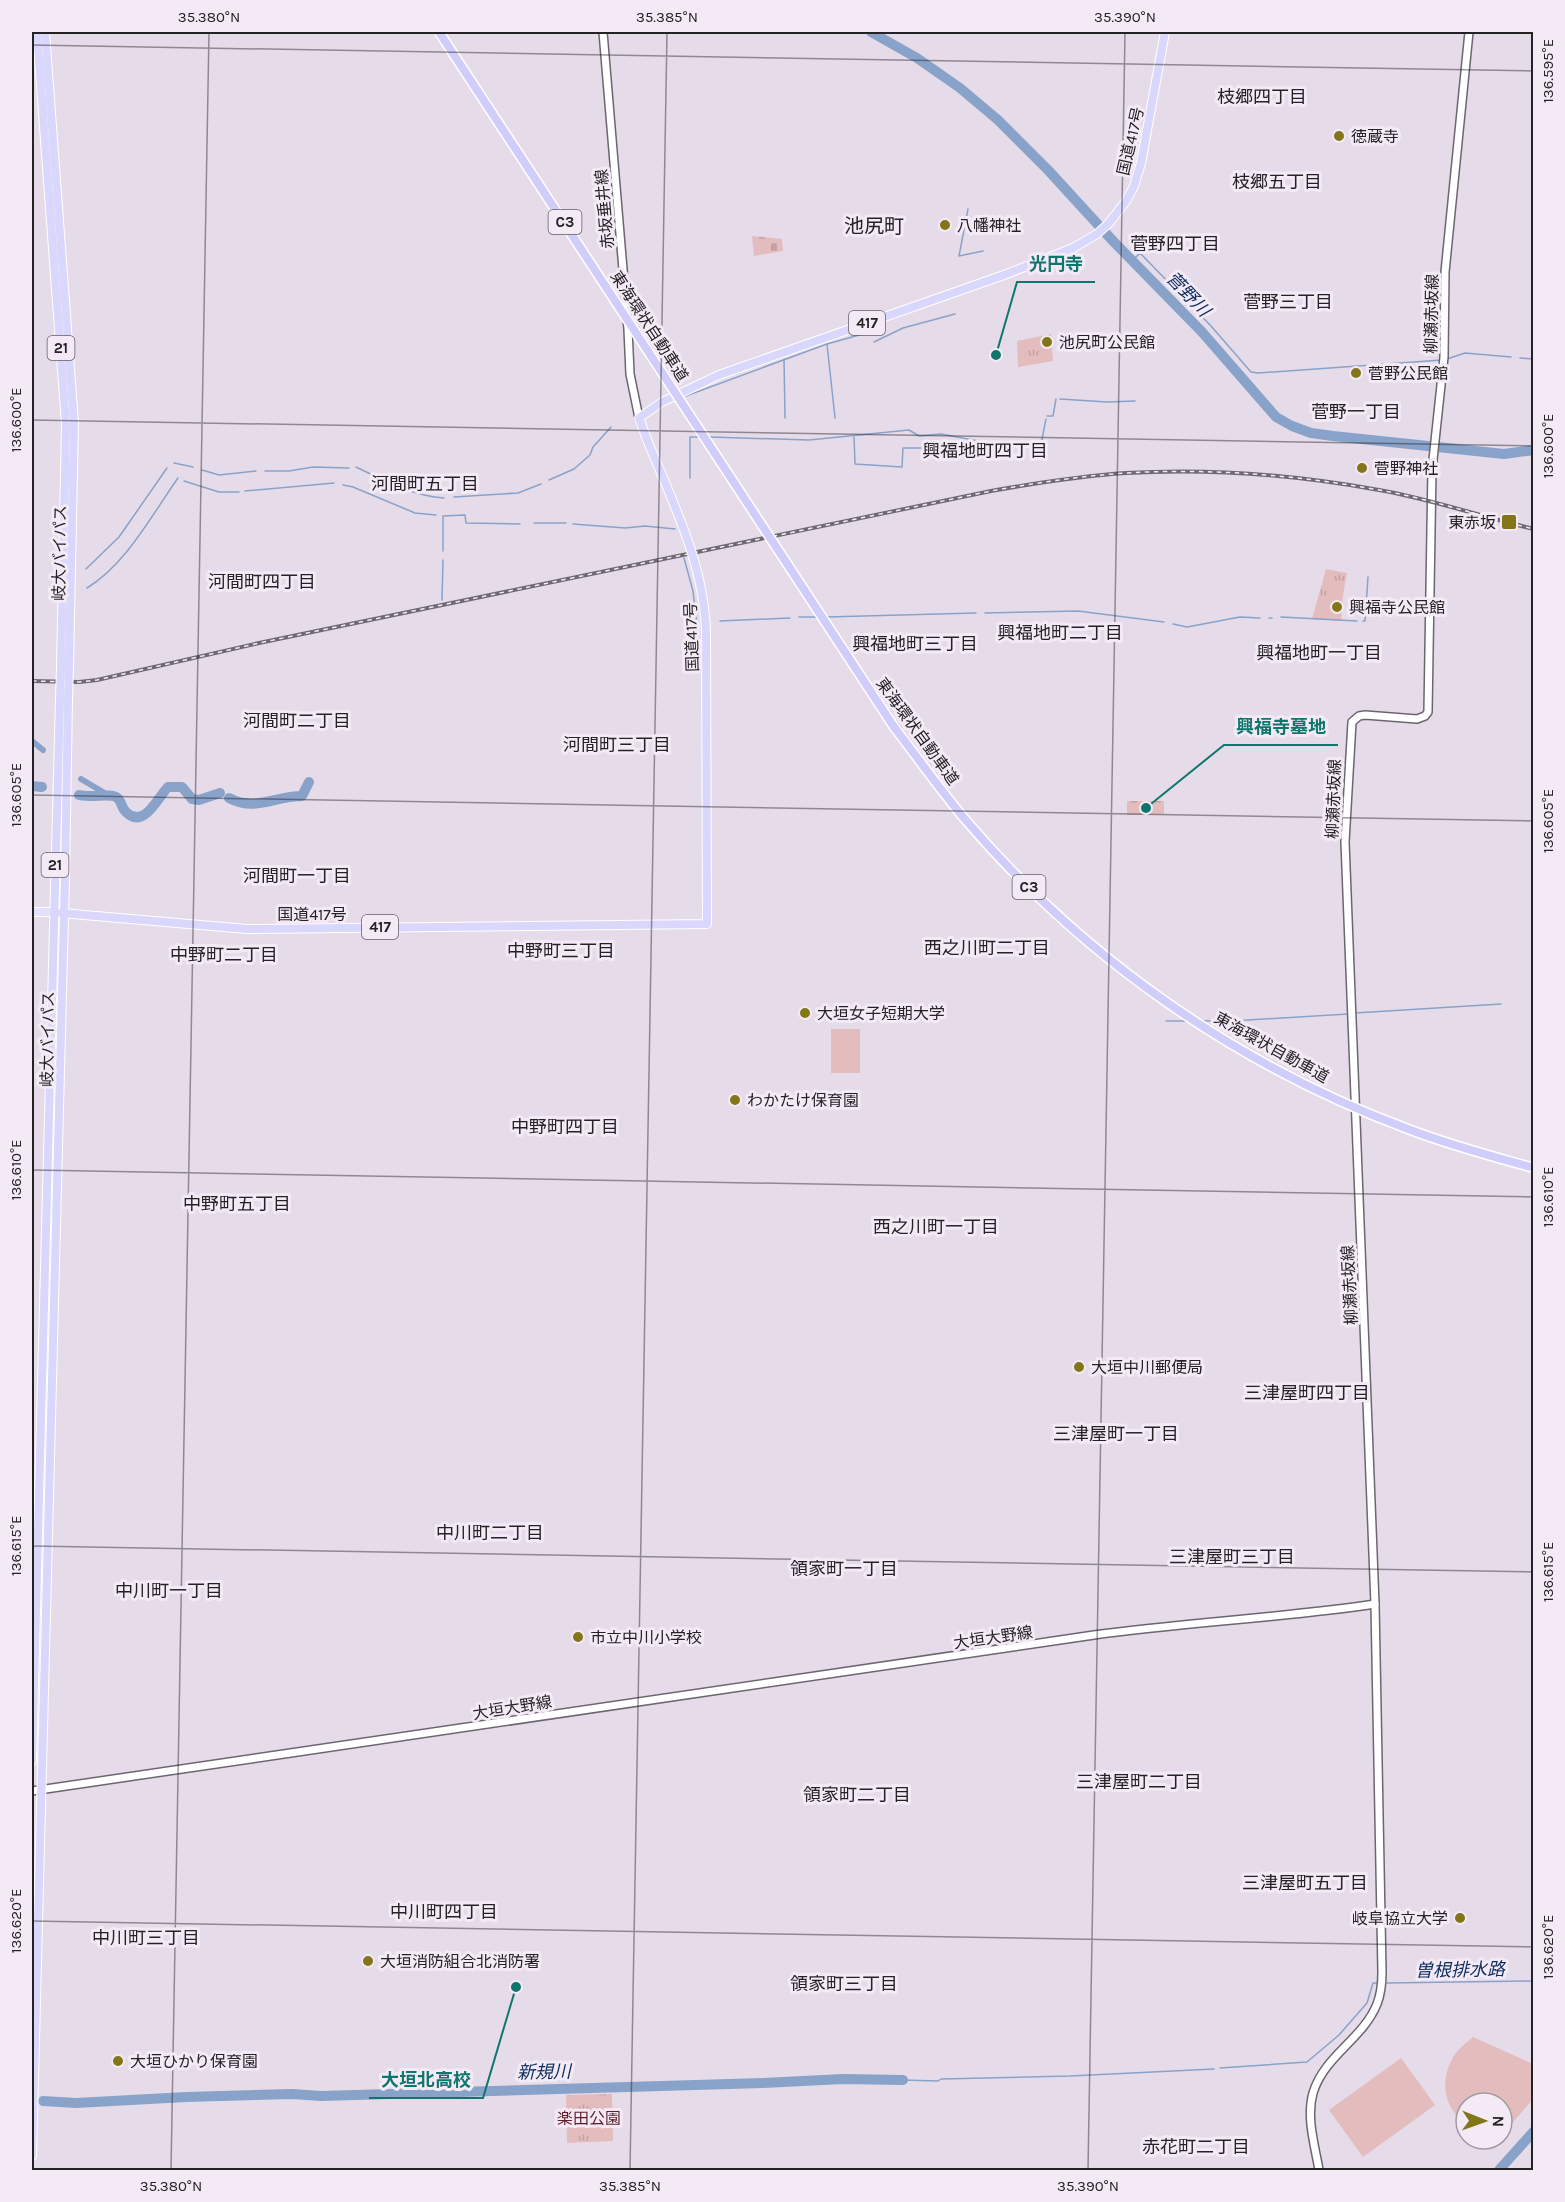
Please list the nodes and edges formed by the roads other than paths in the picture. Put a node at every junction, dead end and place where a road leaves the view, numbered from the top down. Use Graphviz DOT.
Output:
graph roads {
  1 [pos="37,32"];
  2 [pos="45,32"];
  3 [pos="439,32"];
  4 [pos="603,32"];
  5 [pos="1165,32"];
  6 [pos="1469,32"];
  7 [pos="639,418"];
  8 [pos="65,665"];
  9 [pos="64,699"];
  10 [pos="32,912"];
  11 [pos="54,912"];
  12 [pos="64,914"];
  13 [pos="1533,1168"];
  14 [pos="1375,1604"];
  15 [pos="32,1761"];
  16 [pos="41,1790"];
  17 [pos="32,1791"];
  18 [pos="32,2156"];
  19 [pos="1319,2170"];
  1 -- 8 [label="highway, 岐大バイパス / 21"];
  2 -- 8 [label="highway, 岐大バイパス / 21"];
  3 -- 13 [label="highway, 東海環状自動車道 / C3, bridge"];
  4 -- 7 [label="main road, 赤坂垂井線"];
  5 -- 7 [label="highway, 国道417号 / 417"];
  6 -- 14 [label="main road, 柳瀬赤坂線"];
  7 -- 12 [label="highway, 国道417号 / 417, bridge"];
  8 -- 9 [label="highway, 岐大バイパス / 21, bridge"];
  9 -- 11 [label="highway, 岐大バイパス / 21"];
  9 -- 12 [label="highway, 岐大バイパス / 21"];
  10 -- 11 [label="main road"];
  11 -- 12 [label="highway, 国道417号 / 417"];
  11 -- 15 [label="highway, 岐大バイパス / 21"];
  12 -- 16 [label="highway, 岐大バイパス / 21"];
  14 -- 16 [label="main road, 大垣大野線"];
  14 -- 19 [label="main road"];
  16 -- 17 [label="main road, 大垣大野線"];
  16 -- 18 [label="highway, 岐大バイパス / 21"];
}
